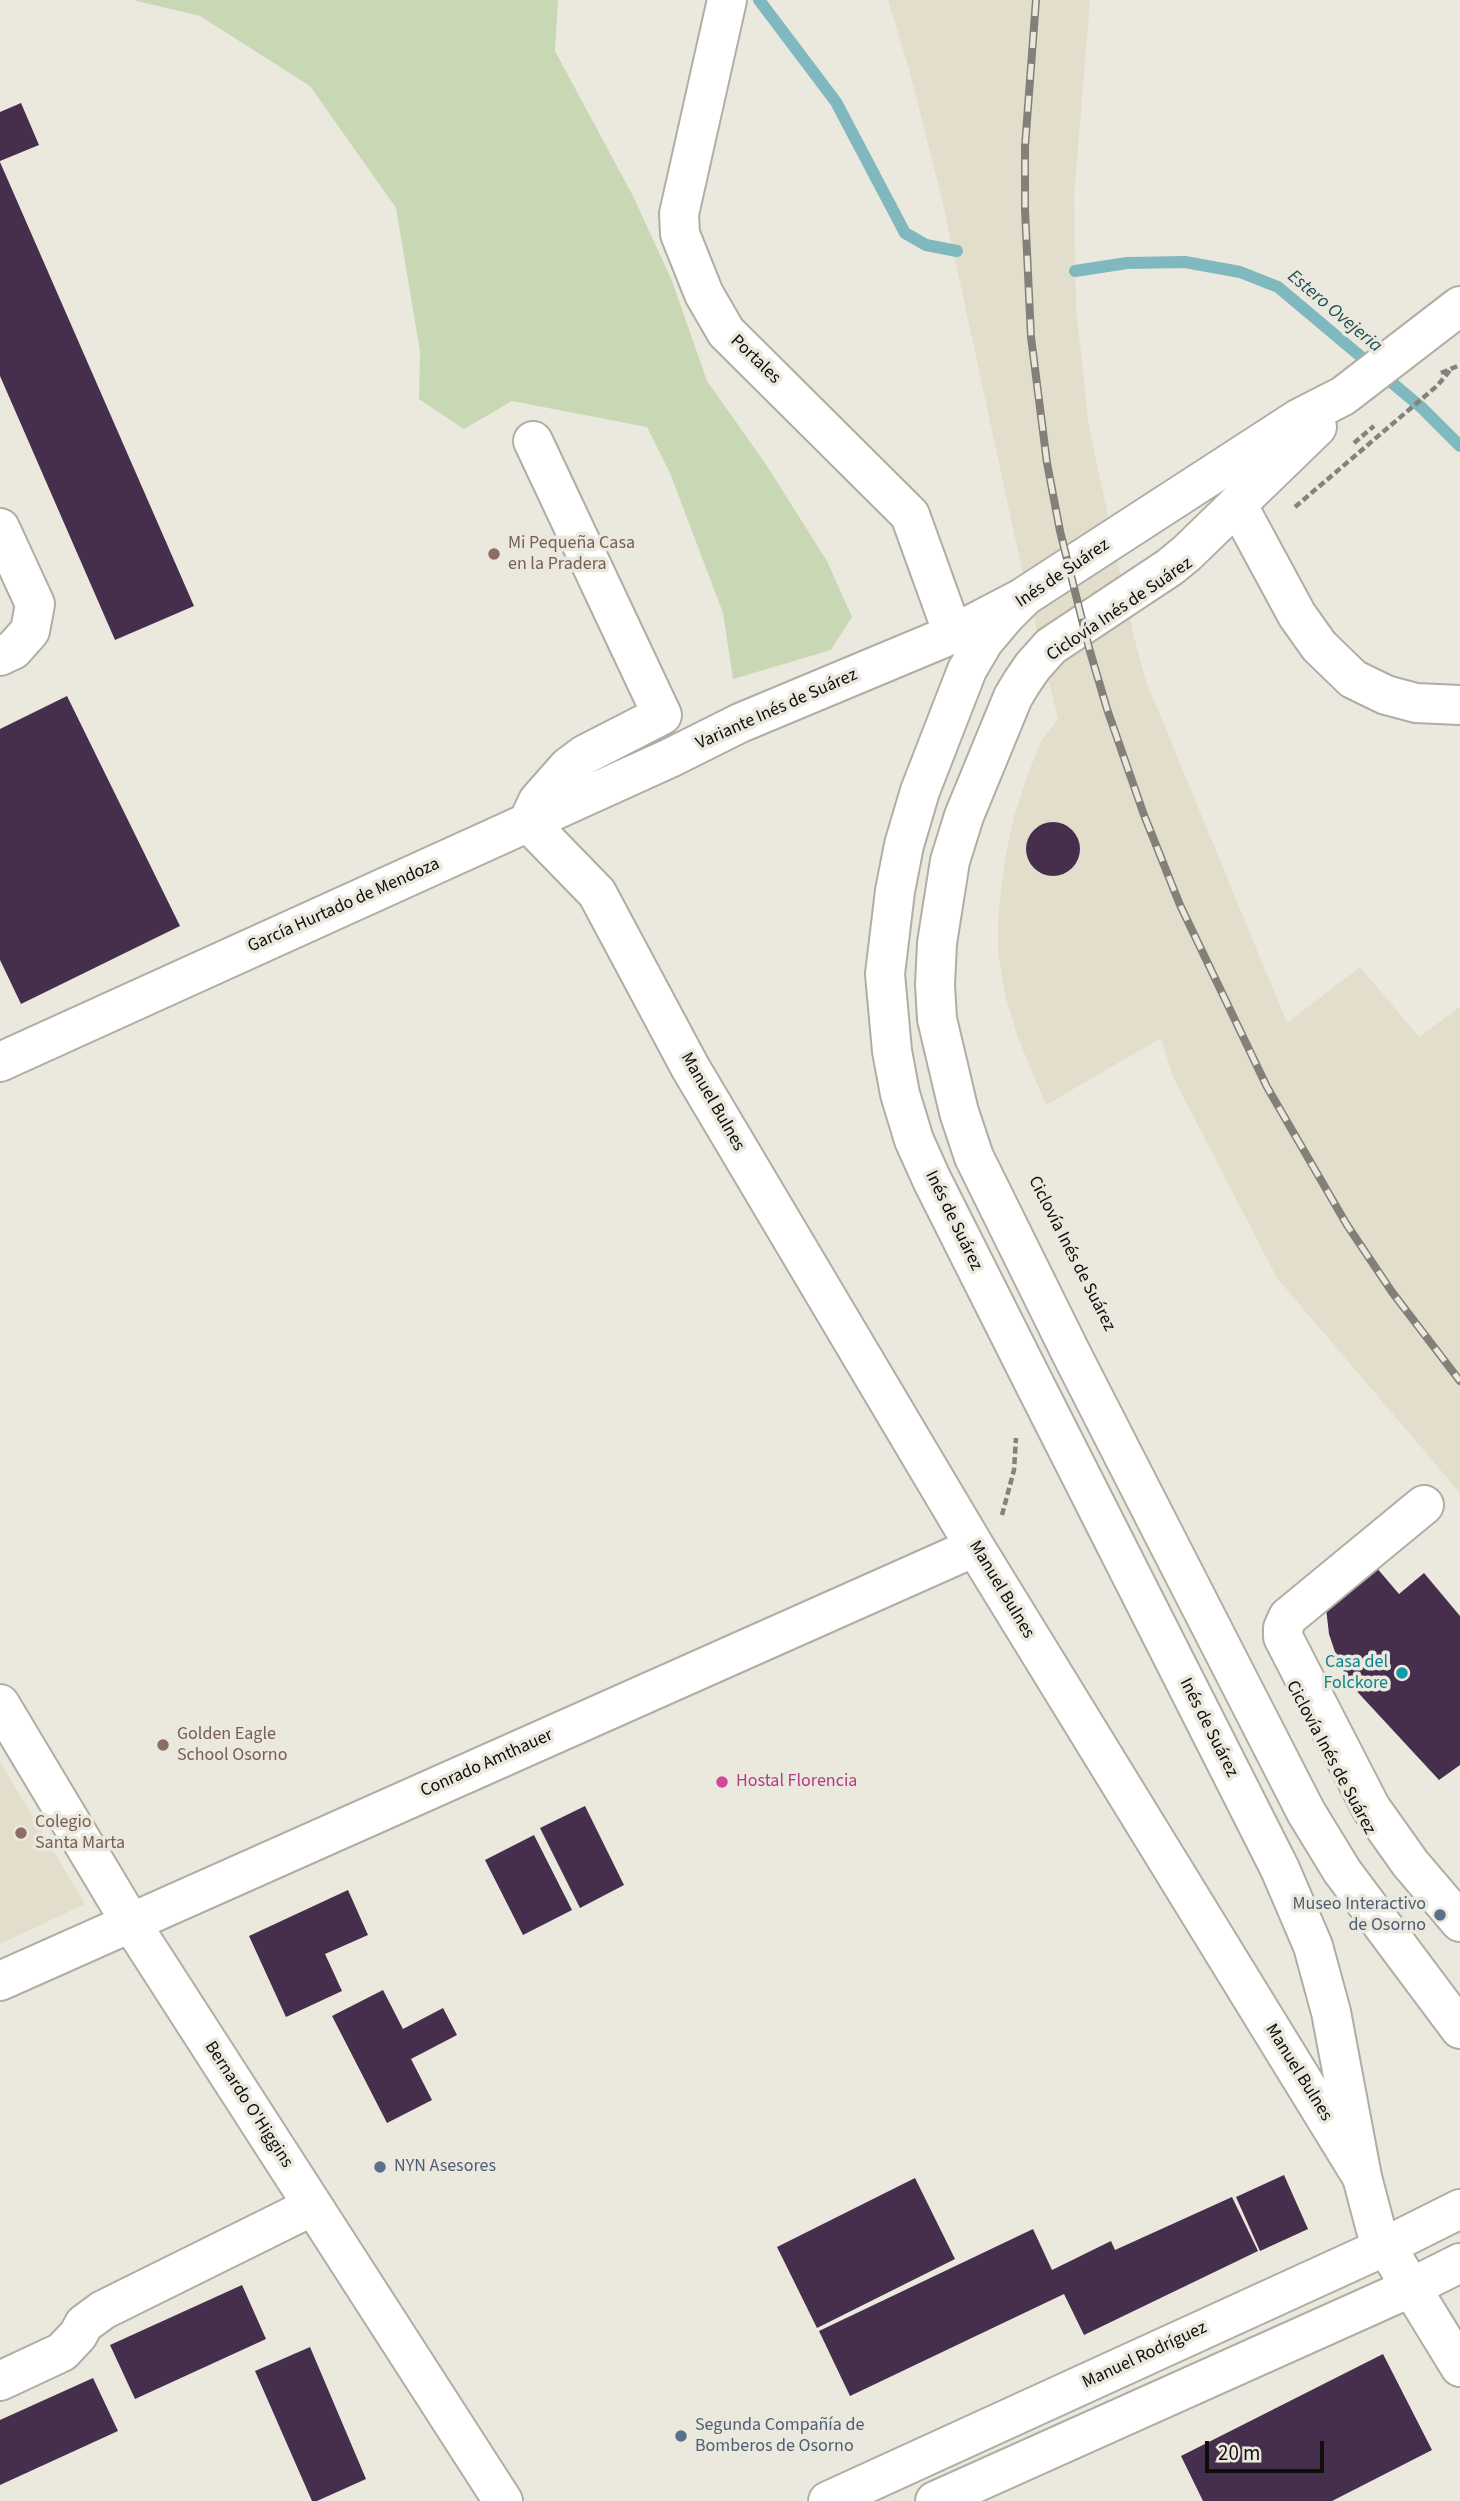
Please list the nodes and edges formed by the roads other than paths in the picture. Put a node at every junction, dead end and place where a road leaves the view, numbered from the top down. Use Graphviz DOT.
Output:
graph roads {
  1 [pos="727,0"];
  2 [pos="1460,306"];
  3 [pos="1343,396"];
  4 [pos="533,441"];
  5 [pos="1237,504"];
  6 [pos="0,528"];
  7 [pos="1025,596"];
  8 [pos="953,634"];
  9 [pos="0,656"];
  10 [pos="1460,705"];
  11 [pos="528,822"];
  12 [pos="0,1062"];
  13 [pos="1073,1357"];
  14 [pos="1032,1379"];
  15 [pos="1424,1505"];
  16 [pos="975,1547"];
  17 [pos="0,1704"];
  18 [pos="1460,1922"];
  19 [pos="131,1923"];
  20 [pos="0,1981"];
  21 [pos="1454,2009"];
  22 [pos="1362,2178"];
  23 [pos="313,2206"];
  24 [pos="1460,2209"];
  25 [pos="1386,2246"];
  26 [pos="1460,2263"];
  27 [pos="1412,2287"];
  28 [pos="1454,2350"];
  29 [pos="0,2381"];
  30 [pos="503,2501"];
  31 [pos="828,2501"];
  32 [pos="935,2501"];
  1 -- 8 [label="street, Portales"];
  2 -- 3 [label="street, Inés de Suárez"];
  3 -- 5 [label="street, Inés de Suárez"];
  3 -- 7 [label="street, Inés de Suárez"];
  4 -- 11 [label="street"];
  5 -- 10 [label="street"];
  5 -- 13 [label="street, Inés de Suárez"];
  6 -- 9 [label="street"];
  7 -- 8 [label="street, Variante Inés de Suárez"];
  7 -- 14 [label="street, Inés de Suárez"];
  8 -- 11 [label="street, Variante Inés de Suárez"];
  11 -- 12 [label="street, García Hurtado de Mendoza"];
  11 -- 16 [label="street, Manuel Bulnes"];
  13 -- 14 [label="street"];
  13 -- 21 [label="street, Inés de Suárez"];
  14 -- 22 [label="street, Inés de Suárez"];
  15 -- 18 [label="street"];
  16 -- 19 [label="street, Conrado Amthauer"];
  16 -- 22 [label="street, Manuel Bulnes"];
  17 -- 19 [label="street, Bernardo O'Higgins"];
  19 -- 20 [label="street, Conrado Amthauer"];
  19 -- 23 [label="street, Bernardo O'Higgins"];
  22 -- 25 [label="street, Manuel Bulnes"];
  23 -- 29 [label="street"];
  23 -- 30 [label="street, Bernardo O'Higgins"];
  24 -- 25 [label="street, Manuel Rodríguez"];
  25 -- 27 [label="street, Manuel Bulnes"];
  25 -- 31 [label="street, Manuel Rodríguez"];
  26 -- 27 [label="street"];
  27 -- 28 [label="street, Manuel Bulnes"];
  27 -- 32 [label="street"];
}
